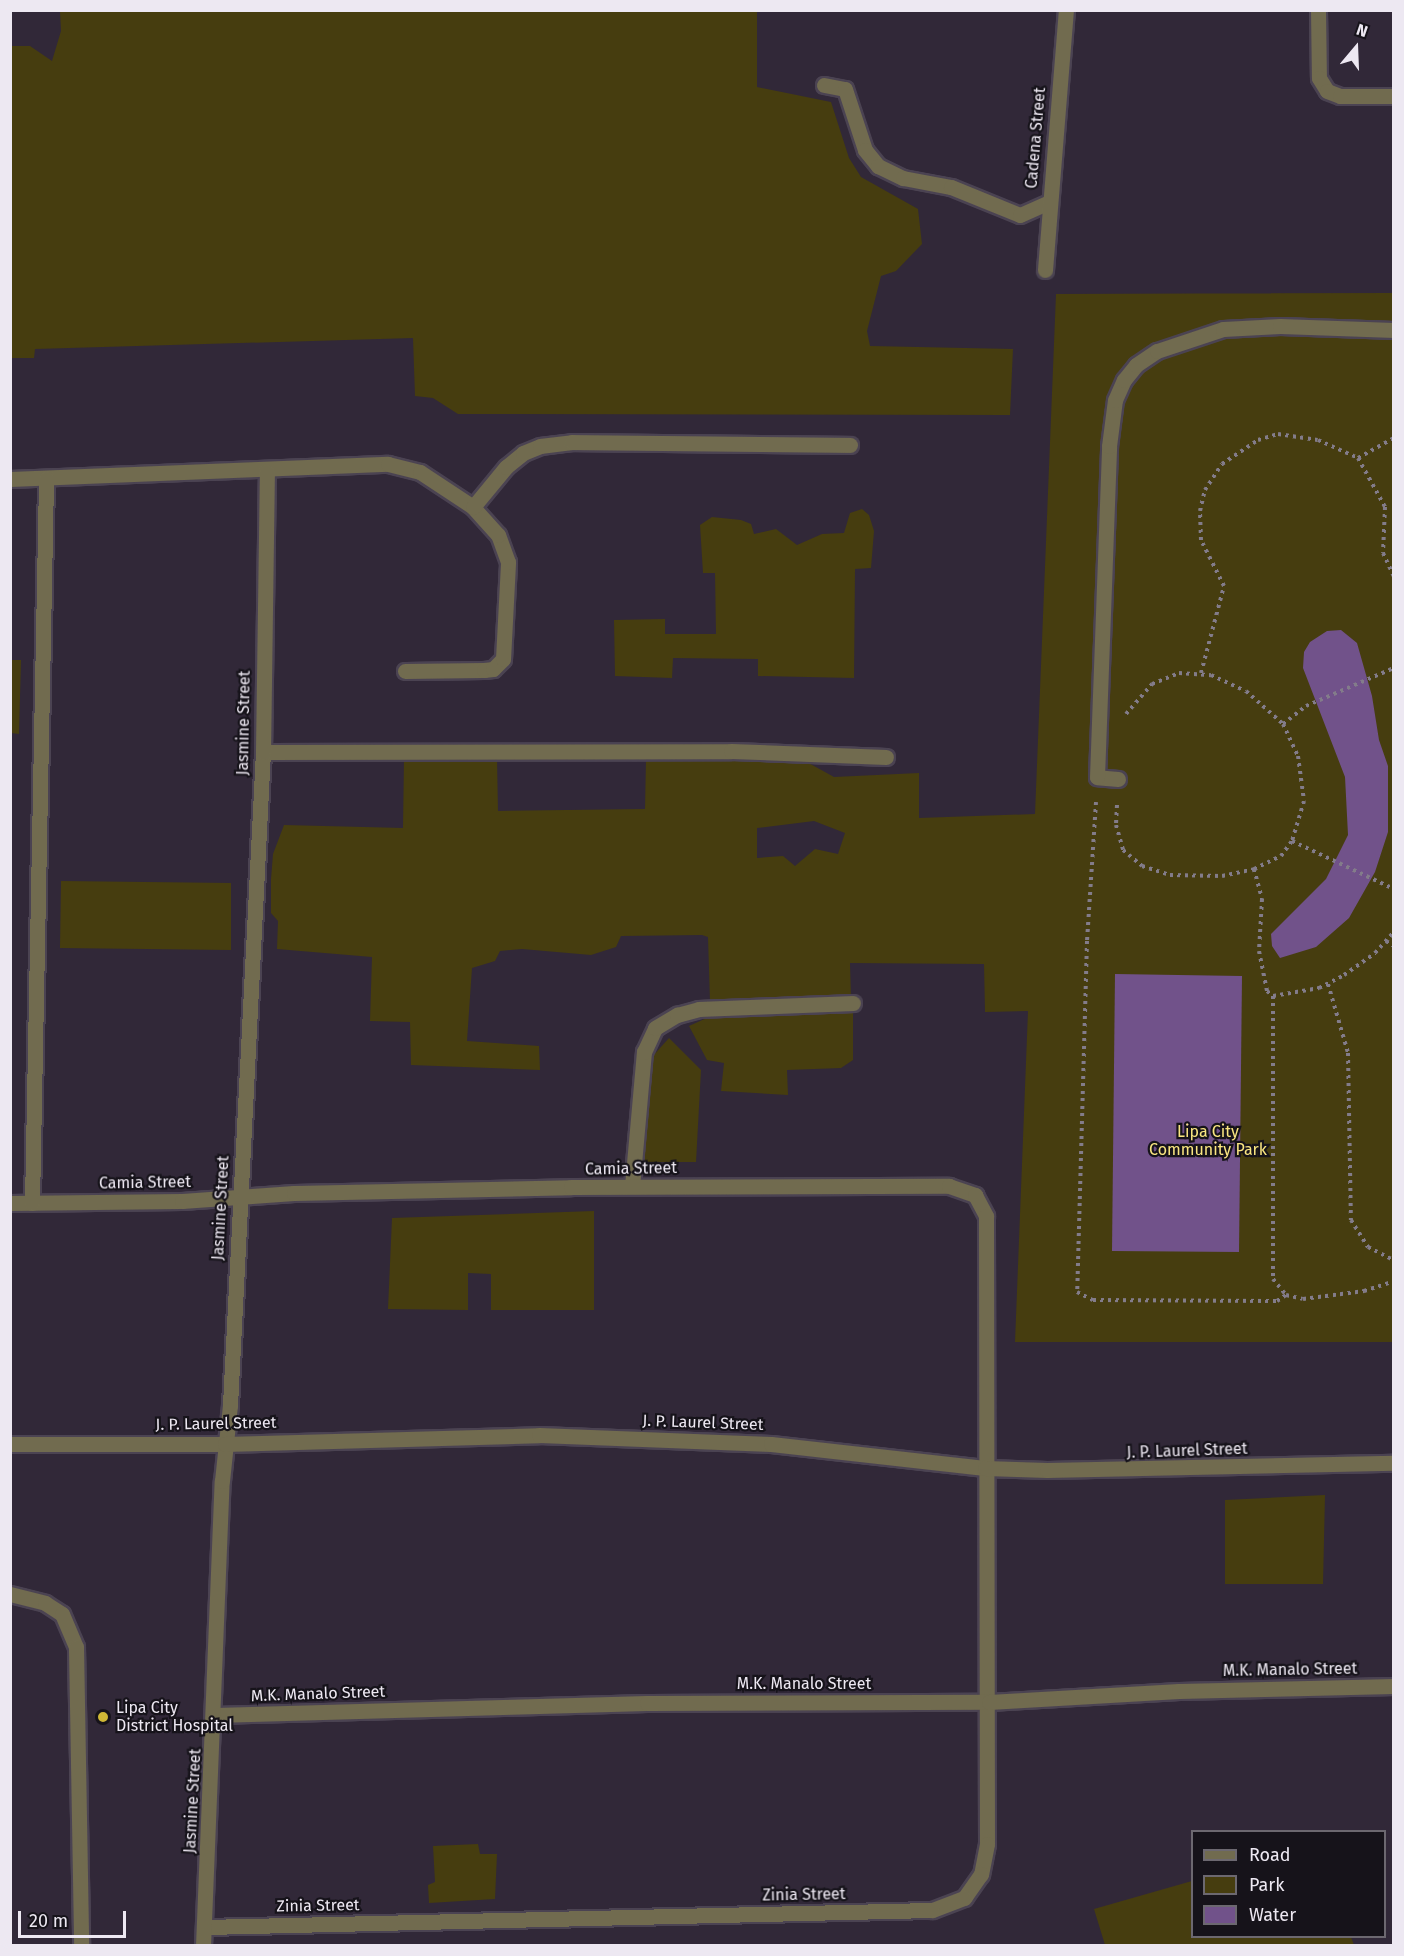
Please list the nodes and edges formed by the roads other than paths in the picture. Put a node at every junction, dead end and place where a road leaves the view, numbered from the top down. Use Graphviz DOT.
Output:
graph roads {
  1 [pos="1065,10"];
  2 [pos="1318,10"];
  3 [pos="824,85"];
  4 [pos="1394,96"];
  5 [pos="1049,202"];
  6 [pos="1045,270"];
  7 [pos="1394,330"];
  8 [pos="850,446"];
  9 [pos="267,472"];
  10 [pos="46,478"];
  11 [pos="10,479"];
  12 [pos="473,507"];
  13 [pos="405,671"];
  14 [pos="262,752"];
  15 [pos="886,757"];
  16 [pos="1118,779"];
  17 [pos="853,1004"];
  18 [pos="632,1186"];
  19 [pos="239,1197"];
  20 [pos="10,1203"];
  21 [pos="32,1203"];
  22 [pos="10,1444"];
  23 [pos="225,1444"];
  24 [pos="1394,1463"];
  25 [pos="985,1468"];
  26 [pos="10,1594"];
  27 [pos="1394,1686"];
  28 [pos="988,1702"];
  29 [pos="215,1715"];
  30 [pos="204,1927"];
  31 [pos="81,1946"];
  32 [pos="203,1946"];
  1 -- 5 [label="street, Cadena Street"];
  2 -- 4 [label="street"];
  3 -- 5 [label="street"];
  5 -- 6 [label="street, Cadena Street"];
  7 -- 16 [label="street"];
  8 -- 12 [label="street"];
  9 -- 10 [label="street"];
  9 -- 12 [label="street"];
  9 -- 14 [label="street, Jasmine Street"];
  10 -- 11 [label="street"];
  10 -- 21 [label="street"];
  12 -- 13 [label="street"];
  14 -- 15 [label="street"];
  14 -- 19 [label="street, Jasmine Street"];
  17 -- 18 [label="street"];
  18 -- 19 [label="street, Camia Street"];
  18 -- 25 [label="street, Camia Street"];
  19 -- 21 [label="street, Camia Street"];
  19 -- 23 [label="street, Jasmine Street"];
  20 -- 21 [label="street, Camia Street"];
  22 -- 23 [label="street, J. P. Laurel Street"];
  23 -- 25 [label="street, J. P. Laurel Street"];
  23 -- 29 [label="street, Jasmine Street"];
  24 -- 25 [label="street, J. P. Laurel Street"];
  25 -- 28 [label="street, Zinia Street"];
  26 -- 31 [label="street"];
  27 -- 28 [label="street, M.K. Manalo Street"];
  28 -- 29 [label="street, M.K. Manalo Street"];
  28 -- 30 [label="street, Zinia Street"];
  29 -- 30 [label="street, Jasmine Street"];
  30 -- 32 [label="street, Jasmine Street"];
}
